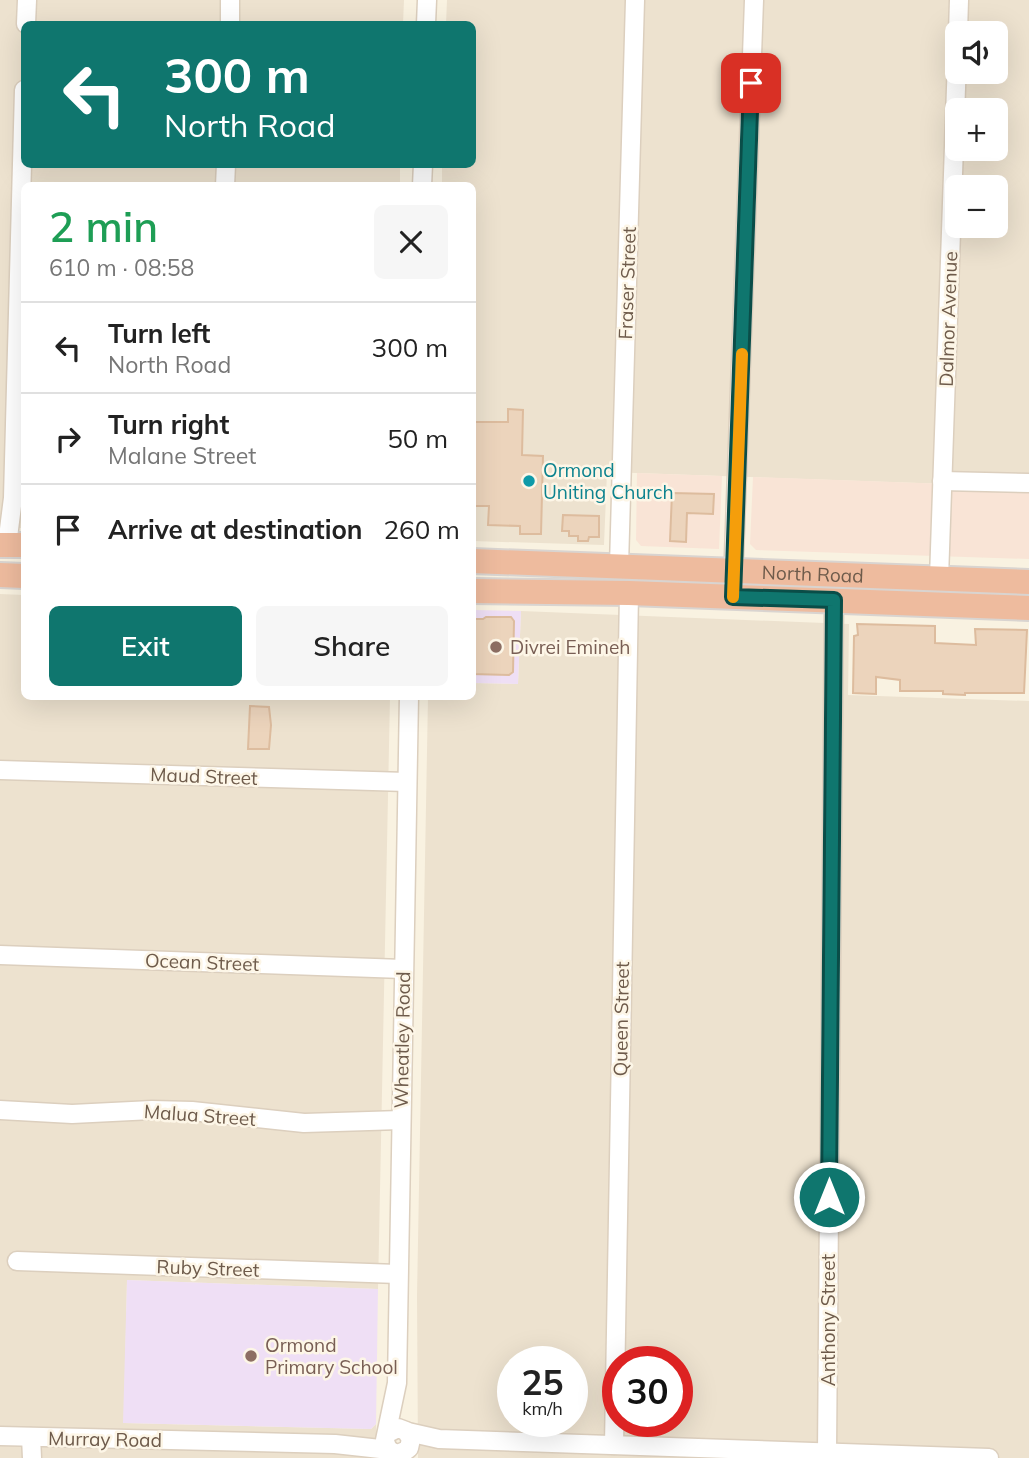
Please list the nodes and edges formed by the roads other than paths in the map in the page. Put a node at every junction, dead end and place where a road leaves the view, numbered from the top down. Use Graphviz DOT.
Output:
graph roads {
  1 [pos="27,0"];
  2 [pos="230,0"];
  3 [pos="427,0"];
  4 [pos="635,0"];
  5 [pos="754,0"];
  6 [pos="959,0"];
  7 [pos="26,21"];
  8 [pos="230,21"];
  9 [pos="426,21"];
  10 [pos="958,21"];
  11 [pos="956,84"];
  12 [pos="21,201"];
  13 [pos="942,481"];
  14 [pos="1029,483"];
  15 [pos="12,545"];
  16 [pos="476,561"];
  17 [pos="501,562"];
  18 [pos="619,566"];
  19 [pos="733,571"];
  20 [pos="0,575"];
  21 [pos="21,576"];
  22 [pos="939,578"];
  23 [pos="1029,582"];
  24 [pos="476,590"];
  25 [pos="501,591"];
  26 [pos="629,593"];
  27 [pos="733,597"];
  28 [pos="834,600"];
  29 [pos="1029,608"];
  30 [pos="409,700"];
  31 [pos="0,770"];
  32 [pos="407,782"];
  33 [pos="0,955"];
  34 [pos="403,969"];
  35 [pos="0,1110"];
  36 [pos="401,1120"];
  37 [pos="17,1261"];
  38 [pos="398,1275"];
  39 [pos="0,1436"];
  40 [pos="31,1437"];
  41 [pos="398,1445"];
  42 [pos="614,1445"];
  43 [pos="211,1450"];
  44 [pos="827,1452"];
  45 [pos="712,1453"];
  46 [pos="32,1458"];
  47 [pos="989,1458"];
  1 -- 7 [label="street"];
  2 -- 8 [label="street"];
  3 -- 9 [label="street"];
  4 -- 18 [label="street, Fraser Street"];
  5 -- 19 [label="street"];
  6 -- 10 [label="street"];
  11 -- 13 [label="street, Dalmor Avenue"];
  12 -- 15 [label="street"];
  13 -- 14 [label="street"];
  13 -- 22 [label="street, Dalmor Avenue"];
  16 -- 17 [label="highway, North Road"];
  17 -- 18 [label="highway, North Road"];
  17 -- 25 [label="highway"];
  18 -- 19 [label="highway, North Road"];
  19 -- 22 [label="highway, North Road"];
  19 -- 27 [label="street"];
  20 -- 21 [label="highway"];
  22 -- 23 [label="highway, North Road"];
  24 -- 25 [label="highway, North Road"];
  25 -- 26 [label="highway, North Road"];
  26 -- 27 [label="highway, North Road"];
  26 -- 42 [label="street, Queen Street"];
  27 -- 28 [label="highway, North Road"];
  28 -- 29 [label="highway, North Road"];
  28 -- 44 [label="street, Anthony Street"];
  30 -- 32 [label="street, Wheatley Road"];
  31 -- 32 [label="street, Maud Street"];
  32 -- 34 [label="street, Wheatley Road"];
  33 -- 34 [label="street, Ocean Street"];
  34 -- 36 [label="street, Wheatley Road"];
  35 -- 36 [label="street, Malua Street"];
  36 -- 38 [label="street, Wheatley Road"];
  37 -- 38 [label="street, Ruby Street"];
  38 -- 41 [label="street, Wheatley Road"];
  39 -- 40 [label="street, Murray Road"];
  40 -- 43 [label="street, Murray Road"];
  40 -- 46 [label="street"];
  41 -- 42 [label="street, Murray Road"];
  41 -- 43 [label="street, Murray Road"];
  42 -- 45 [label="street, Murray Road"];
  44 -- 45 [label="street, Murray Road"];
  44 -- 47 [label="street, Murray Road"];
}
